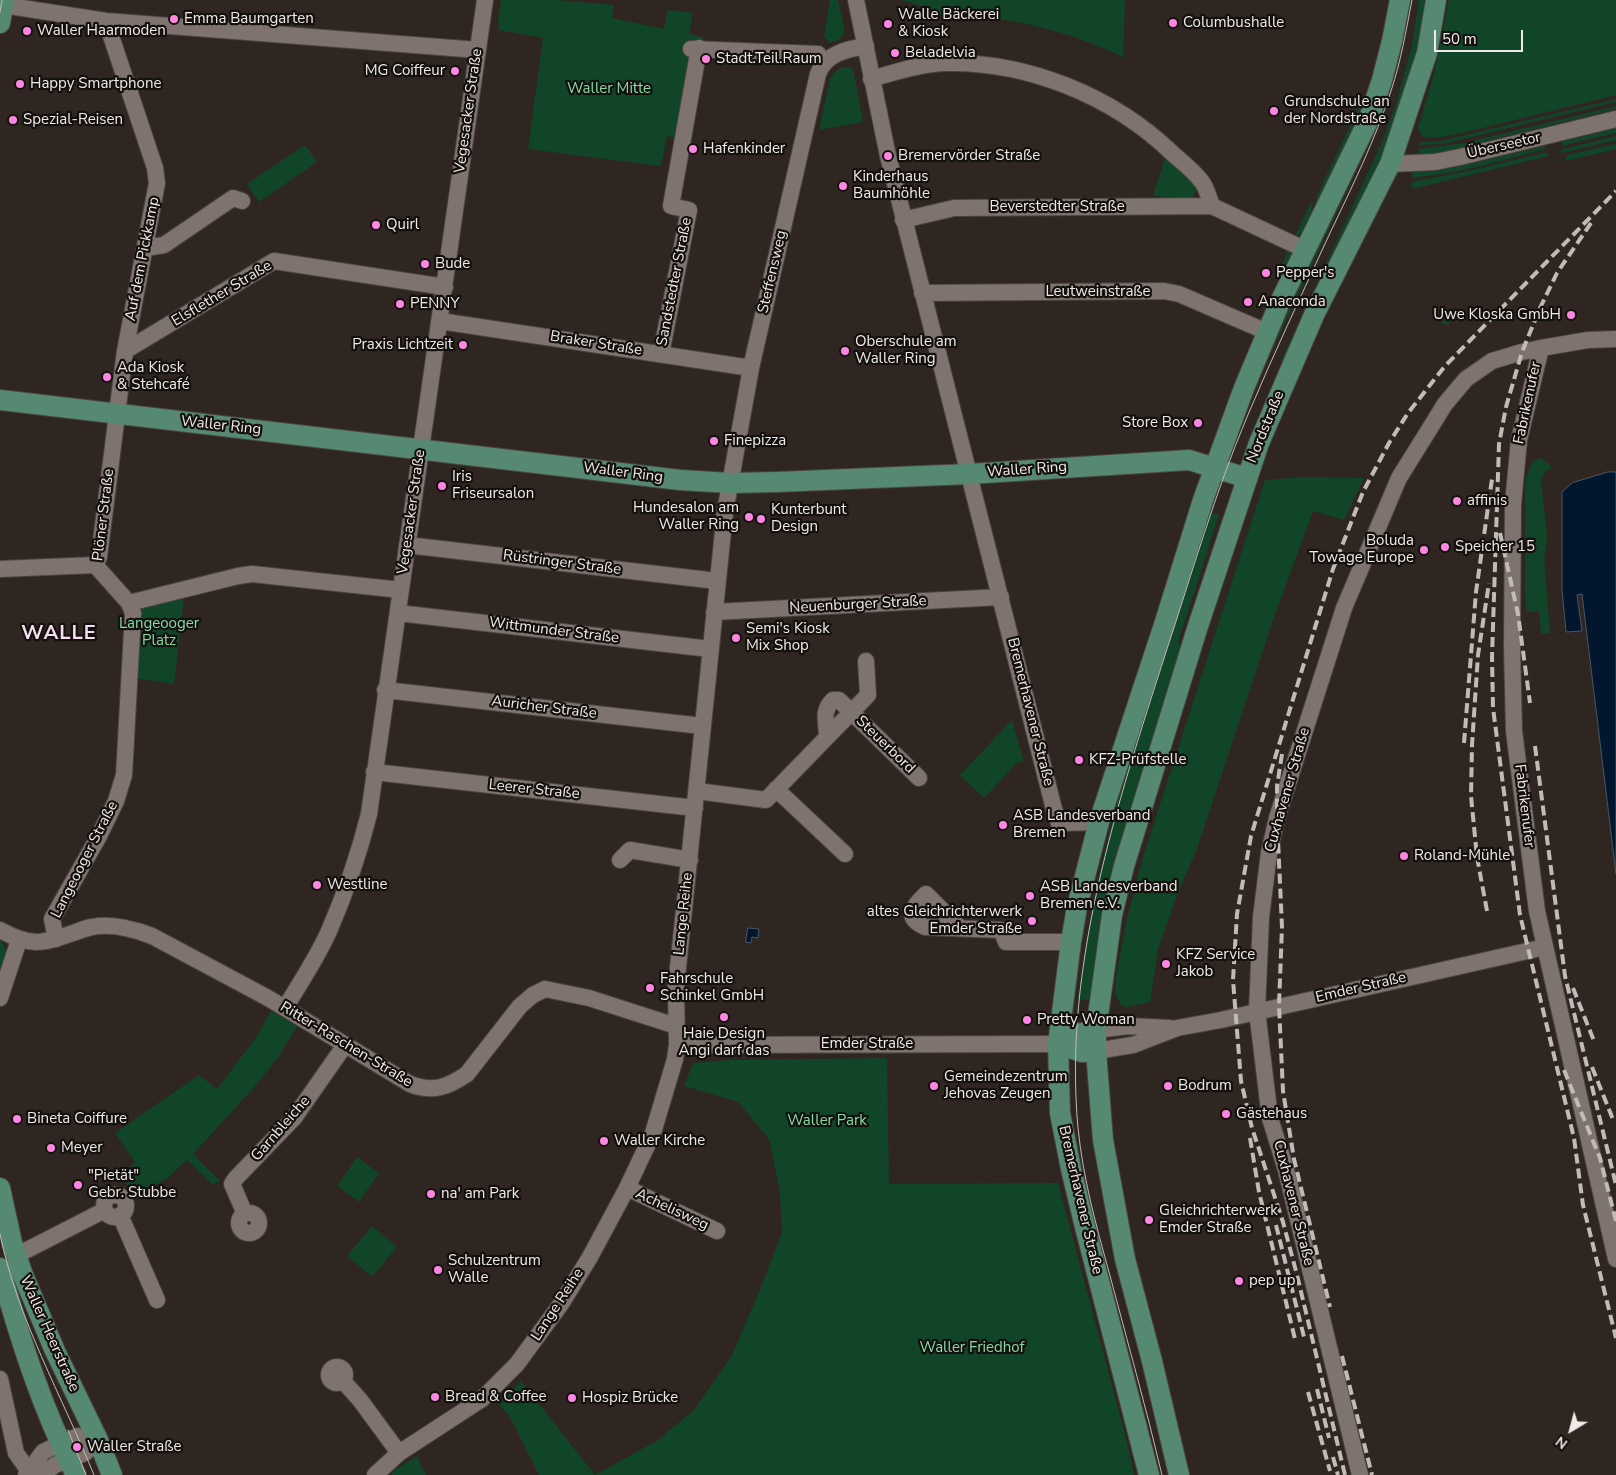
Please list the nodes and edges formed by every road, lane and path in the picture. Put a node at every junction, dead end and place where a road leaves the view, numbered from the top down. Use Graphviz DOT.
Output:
graph roads {
  1 [pos="486,0"];
  2 [pos="856,0"];
  3 [pos="1400,0"];
  4 [pos="1436,0"];
  5 [pos="2,9"];
  6 [pos="106,21"];
  7 [pos="866,46"];
  8 [pos="478,50"];
  9 [pos="821,58"];
  10 [pos="871,79"];
  11 [pos="1616,119"];
  12 [pos="1390,164"];
  13 [pos="242,201"];
  14 [pos="1212,206"];
  15 [pos="903,220"];
  16 [pos="145,248"];
  17 [pos="1306,250"];
  18 [pos="445,287"];
  19 [pos="922,293"];
  20 [pos="440,321"];
  21 [pos="1267,332"];
  22 [pos="1616,339"];
  23 [pos="1541,348"];
  24 [pos="125,351"];
  25 [pos="661,354"];
  26 [pos="751,368"];
  27 [pos="0,400"];
  28 [pos="116,414"];
  29 [pos="422,449"];
  30 [pos="1214,468"];
  31 [pos="969,474"];
  32 [pos="1247,478"];
  33 [pos="730,483"];
  34 [pos="407,545"];
  35 [pos="95,565"];
  36 [pos="0,569"];
  37 [pos="718,581"];
  38 [pos="401,590"];
  39 [pos="1001,597"];
  40 [pos="129,603"];
  41 [pos="398,612"];
  42 [pos="714,612"];
  43 [pos="710,649"];
  44 [pos="866,661"];
  45 [pos="385,690"];
  46 [pos="851,712"];
  47 [pos="702,726"];
  48 [pos="374,772"];
  49 [pos="919,778"];
  50 [pos="776,789"];
  51 [pos="697,791"];
  52 [pos="695,808"];
  53 [pos="1099,822"];
  54 [pos="845,854"];
  55 [pos="620,860"];
  56 [pos="690,860"];
  57 [pos="1124,866"];
  58 [pos="960,928"];
  59 [pos="0,930"];
  60 [pos="56,939"];
  61 [pos="19,940"];
  62 [pos="1071,942"];
  63 [pos="1545,947"];
  64 [pos="0,998"];
  65 [pos="285,1008"];
  66 [pos="1257,1011"];
  67 [pos="676,1026"];
  68 [pos="1177,1028"];
  69 [pos="1096,1030"];
  70 [pos="1058,1044"];
  71 [pos="345,1045"];
  72 [pos="677,1045"];
  73 [pos="1096,1051"];
  74 [pos="0,1188"];
  75 [pos="627,1188"];
  76 [pos="245,1214"];
  77 [pos="717,1231"];
  78 [pos="15,1254"];
  79 [pos="1616,1259"];
  80 [pos="0,1268"];
  81 [pos="157,1300"];
  82 [pos="0,1379"];
  83 [pos="343,1381"];
  84 [pos="98,1440"];
  85 [pos="399,1453"];
  86 [pos="68,1460"];
  87 [pos="32,1473"];
  88 [pos="112,1475"];
  89 [pos="375,1475"];
  90 [pos="1149,1475"];
  91 [pos="1179,1475"];
  92 [pos="1360,1475"];
  1 -- 8 [label="street, Vegesacker Straße"];
  2 -- 7 [label="street, Bremerhavener Straße"];
  3 -- 17 [label="main road"];
  4 -- 12 [label="main road, Nordstraße"];
  5 -- 6 [label="street"];
  6 -- 8 [label="street"];
  6 -- 16 [label="street, Auf dem Pickkamp"];
  7 -- 9 [label="street"];
  7 -- 10 [label="street, Bremerhavener Straße"];
  8 -- 18 [label="street, Vegesacker Straße"];
  9 -- 25 [label="street, Sandstedter Straße"];
  9 -- 26 [label="street, Steffensweg"];
  10 -- 14 [label="street"];
  10 -- 15 [label="street, Bremerhavener Straße"];
  11 -- 12 [label="street, Überseetor"];
  12 -- 32 [label="main road, Nordstraße"];
  13 -- 16 [label="street"];
  14 -- 15 [label="street, Beverstedter Straße"];
  14 -- 17 [label="street"];
  15 -- 19 [label="street, Bremerhavener Straße"];
  16 -- 24 [label="street, Auf dem Pickkamp"];
  17 -- 21 [label="main road"];
  18 -- 20 [label="street, Vegesacker Straße"];
  18 -- 24 [label="street, Elsflether Straße"];
  19 -- 21 [label="street, Leutweinstraße"];
  19 -- 31 [label="street, Bremerhavener Straße"];
  20 -- 25 [label="street, Braker Straße"];
  20 -- 29 [label="street, Vegesacker Straße"];
  21 -- 30 [label="main road"];
  22 -- 23 [label="street, Cuxhavener Straße"];
  23 -- 63 [label="street, Fabrikenufer"];
  23 -- 66 [label="street, Cuxhavener Straße"];
  24 -- 28 [label="street, Auf dem Pickkamp"];
  25 -- 26 [label="street, Braker Straße"];
  26 -- 33 [label="street, Steffensweg"];
  27 -- 28 [label="main road, Waller Ring"];
  28 -- 29 [label="main road, Waller Ring"];
  28 -- 35 [label="street, Plöner Straße"];
  29 -- 33 [label="main road, Waller Ring"];
  29 -- 34 [label="street, Vegesacker Straße"];
  30 -- 31 [label="main road, Waller Ring"];
  30 -- 32 [label="main road, Waller Ring"];
  30 -- 53 [label="main road"];
  31 -- 33 [label="main road, Waller Ring"];
  31 -- 39 [label="street, Bremerhavener Straße"];
  32 -- 57 [label="main road, Nordstraße"];
  33 -- 37 [label="street, Lange Reihe"];
  34 -- 37 [label="street, Rüstringer Straße"];
  34 -- 38 [label="street, Vegesacker Straße"];
  35 -- 36 [label="street"];
  35 -- 40 [label="street, Plöner Straße"];
  37 -- 42 [label="street, Lange Reihe"];
  38 -- 40 [label="street"];
  38 -- 41 [label="street, Vegesacker Straße"];
  39 -- 42 [label="street, Neuenburger Straße"];
  39 -- 53 [label="street, Bremerhavener Straße"];
  40 -- 60 [label="street, Langeooger Straße"];
  41 -- 43 [label="street, Wittmunder Straße"];
  41 -- 45 [label="street, Vegesacker Straße"];
  42 -- 43 [label="street, Lange Reihe"];
  43 -- 47 [label="street, Lange Reihe"];
  44 -- 46 [label="street, Steuerbord"];
  45 -- 47 [label="street, Auricher Straße"];
  45 -- 48 [label="street, Vegesacker Straße"];
  46 -- 49 [label="street, Steuerbord"];
  46 -- 50 [label="street, Steuerbord"];
  47 -- 51 [label="street, Lange Reihe"];
  48 -- 52 [label="street, Leerer Straße"];
  48 -- 65 [label="street, Vegesacker Straße"];
  50 -- 51 [label="street, Steuerbord"];
  50 -- 54 [label="street"];
  51 -- 52 [label="street, Lange Reihe"];
  52 -- 56 [label="street, Lange Reihe"];
  53 -- 62 [label="main road, Bremerhavener Straße"];
  55 -- 56 [label="street"];
  56 -- 67 [label="street, Lange Reihe"];
  57 -- 69 [label="main road, Bremerhavener Straße"];
  58 -- 62 [label="street"];
  59 -- 61 [label="street"];
  60 -- 61 [label="street, Ritter-Raschen-Straße"];
  60 -- 65 [label="street, Ritter-Raschen-Straße"];
  61 -- 64 [label="street"];
  62 -- 70 [label="main road, Bremerhavener Straße"];
  63 -- 66 [label="street, Emder Straße"];
  63 -- 79 [label="street, Fabrikenufer"];
  65 -- 71 [label="street, Ritter-Raschen-Straße"];
  66 -- 68 [label="street, Emder Straße"];
  66 -- 92 [label="street, Cuxhavener Straße"];
  67 -- 71 [label="street, Ritter-Raschen-Straße"];
  67 -- 72 [label="street, Lange Reihe"];
  68 -- 69 [label="street, Emder Straße"];
  68 -- 73 [label="street, Emder Straße"];
  69 -- 70 [label="main road, Emder Straße"];
  69 -- 73 [label="main road, Bremerhavener Straße"];
  70 -- 72 [label="street, Emder Straße"];
  70 -- 73 [label="main road, Emder Straße"];
  70 -- 90 [label="main road, Bremerhavener Straße"];
  71 -- 76 [label="street, Garnbleiche"];
  72 -- 75 [label="street, Lange Reihe"];
  73 -- 91 [label="main road, Bremerhavener Straße"];
  74 -- 78 [label="main road, Waller Heerstraße"];
  75 -- 77 [label="street, Achelisweg"];
  75 -- 85 [label="street, Lange Reihe"];
  78 -- 81 [label="street"];
  78 -- 84 [label="main road, Waller Heerstraße"];
  80 -- 86 [label="main road, Waller Heerstraße"];
  82 -- 87 [label="street"];
  83 -- 85 [label="street"];
  84 -- 86 [label="street"];
  84 -- 88 [label="main road, Waller Heerstraße"];
  85 -- 89 [label="street, Lange Reihe"];
  86 -- 87 [label="street"];
}
